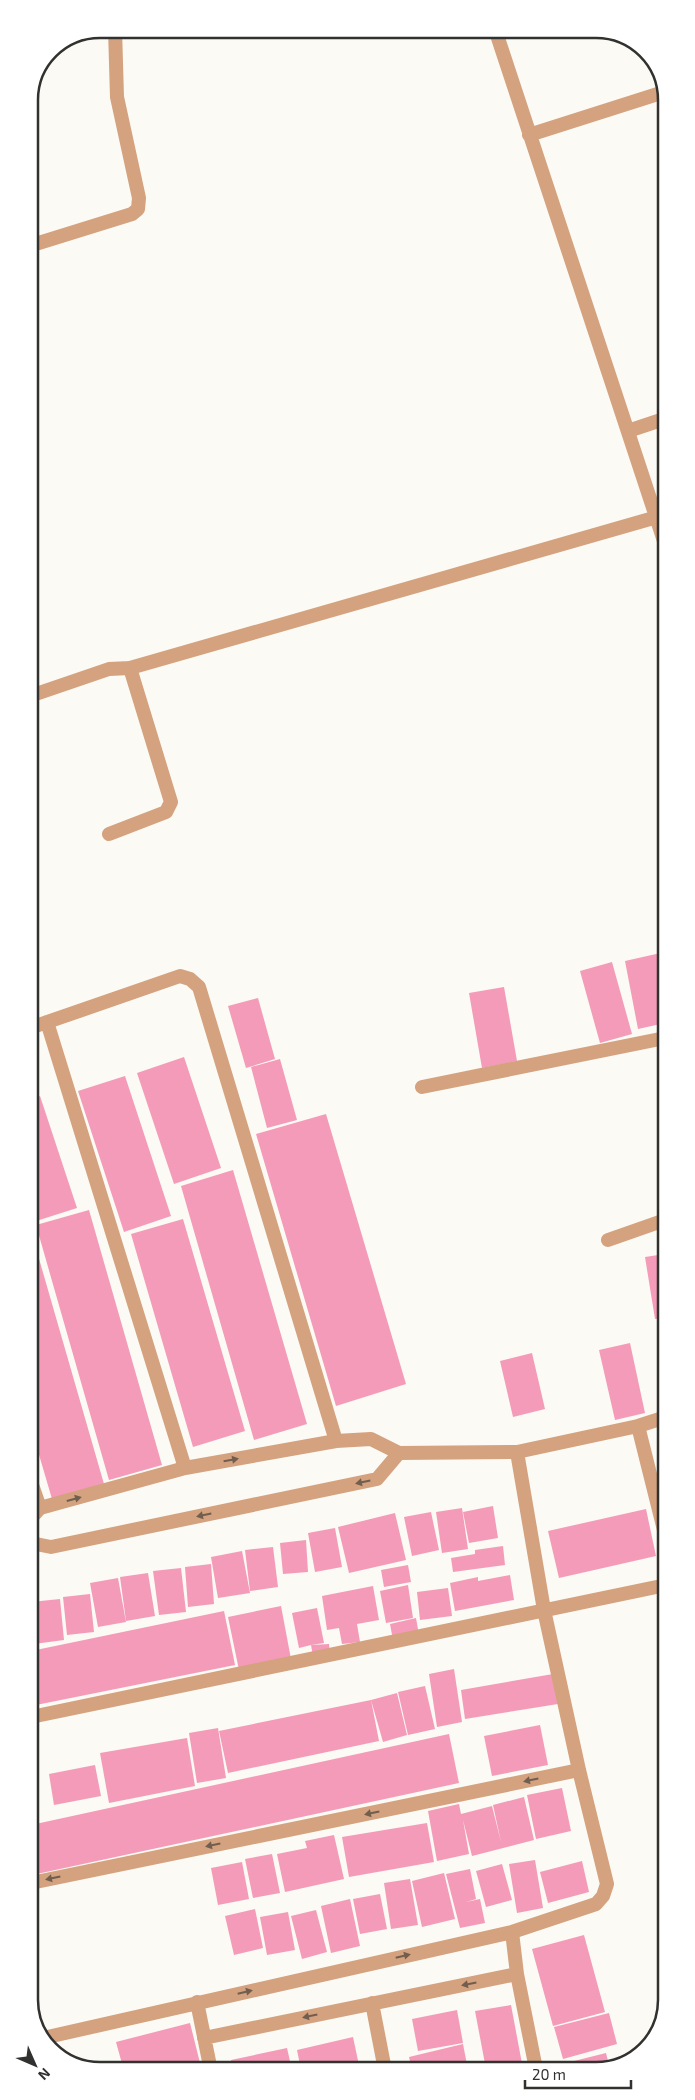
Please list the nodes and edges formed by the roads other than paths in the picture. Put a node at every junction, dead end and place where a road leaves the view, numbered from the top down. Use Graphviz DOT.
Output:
graph roads {
  1 [pos="115,37"];
  2 [pos="498,38"];
  3 [pos="657,94"];
  4 [pos="529,135"];
  5 [pos="37,244"];
  6 [pos="658,421"];
  7 [pos="628,431"];
  8 [pos="657,518"];
  9 [pos="658,521"];
  10 [pos="130,668"];
  11 [pos="37,694"];
  12 [pos="109,834"];
  13 [pos="47,1022"];
  14 [pos="37,1026"];
  15 [pos="658,1039"];
  16 [pos="422,1086"];
  17 [pos="658,1222"];
  18 [pos="608,1240"];
  19 [pos="658,1420"];
  20 [pos="638,1426"];
  21 [pos="336,1441"];
  22 [pos="517,1452"];
  23 [pos="400,1453"];
  24 [pos="185,1468"];
  25 [pos="658,1506"];
  26 [pos="37,1512"];
  27 [pos="37,1544"];
  28 [pos="658,1587"];
  29 [pos="544,1610"];
  30 [pos="37,1716"];
  31 [pos="579,1770"];
  32 [pos="37,1882"];
  33 [pos="512,1932"];
  34 [pos="517,1974"];
  35 [pos="197,2002"];
  36 [pos="372,2003"];
  37 [pos="49,2037"];
  38 [pos="204,2038"];
  39 [pos="209,2062"];
  40 [pos="383,2062"];
  41 [pos="535,2062"];
  1 -- 5 [label="street"];
  2 -- 4 [label="street"];
  3 -- 4 [label="street"];
  4 -- 7 [label="street"];
  6 -- 7 [label="street"];
  7 -- 8 [label="street"];
  8 -- 9 [label="street"];
  8 -- 10 [label="street"];
  10 -- 11 [label="street"];
  10 -- 12 [label="street"];
  13 -- 14 [label="street"];
  13 -- 21 [label="street"];
  13 -- 24 [label="street"];
  15 -- 16 [label="street"];
  17 -- 18 [label="street"];
  19 -- 20 [label="street"];
  20 -- 22 [label="street"];
  20 -- 25 [label="street"];
  21 -- 23 [label="street"];
  24 -- 21 [label="street, one-way"];
  22 -- 23 [label="street"];
  22 -- 29 [label="street"];
  23 -- 27 [label="street, one-way"];
  26 -- 24 [label="street, one-way"];
  28 -- 29 [label="street"];
  29 -- 30 [label="street"];
  29 -- 31 [label="street"];
  31 -- 32 [label="street, one-way"];
  31 -- 33 [label="street"];
  33 -- 34 [label="street"];
  35 -- 33 [label="street, one-way"];
  34 -- 36 [label="street, one-way"];
  34 -- 41 [label="street"];
  35 -- 37 [label="street"];
  35 -- 38 [label="street"];
  36 -- 38 [label="street, one-way"];
  36 -- 40 [label="street"];
  38 -- 39 [label="street"];
}
